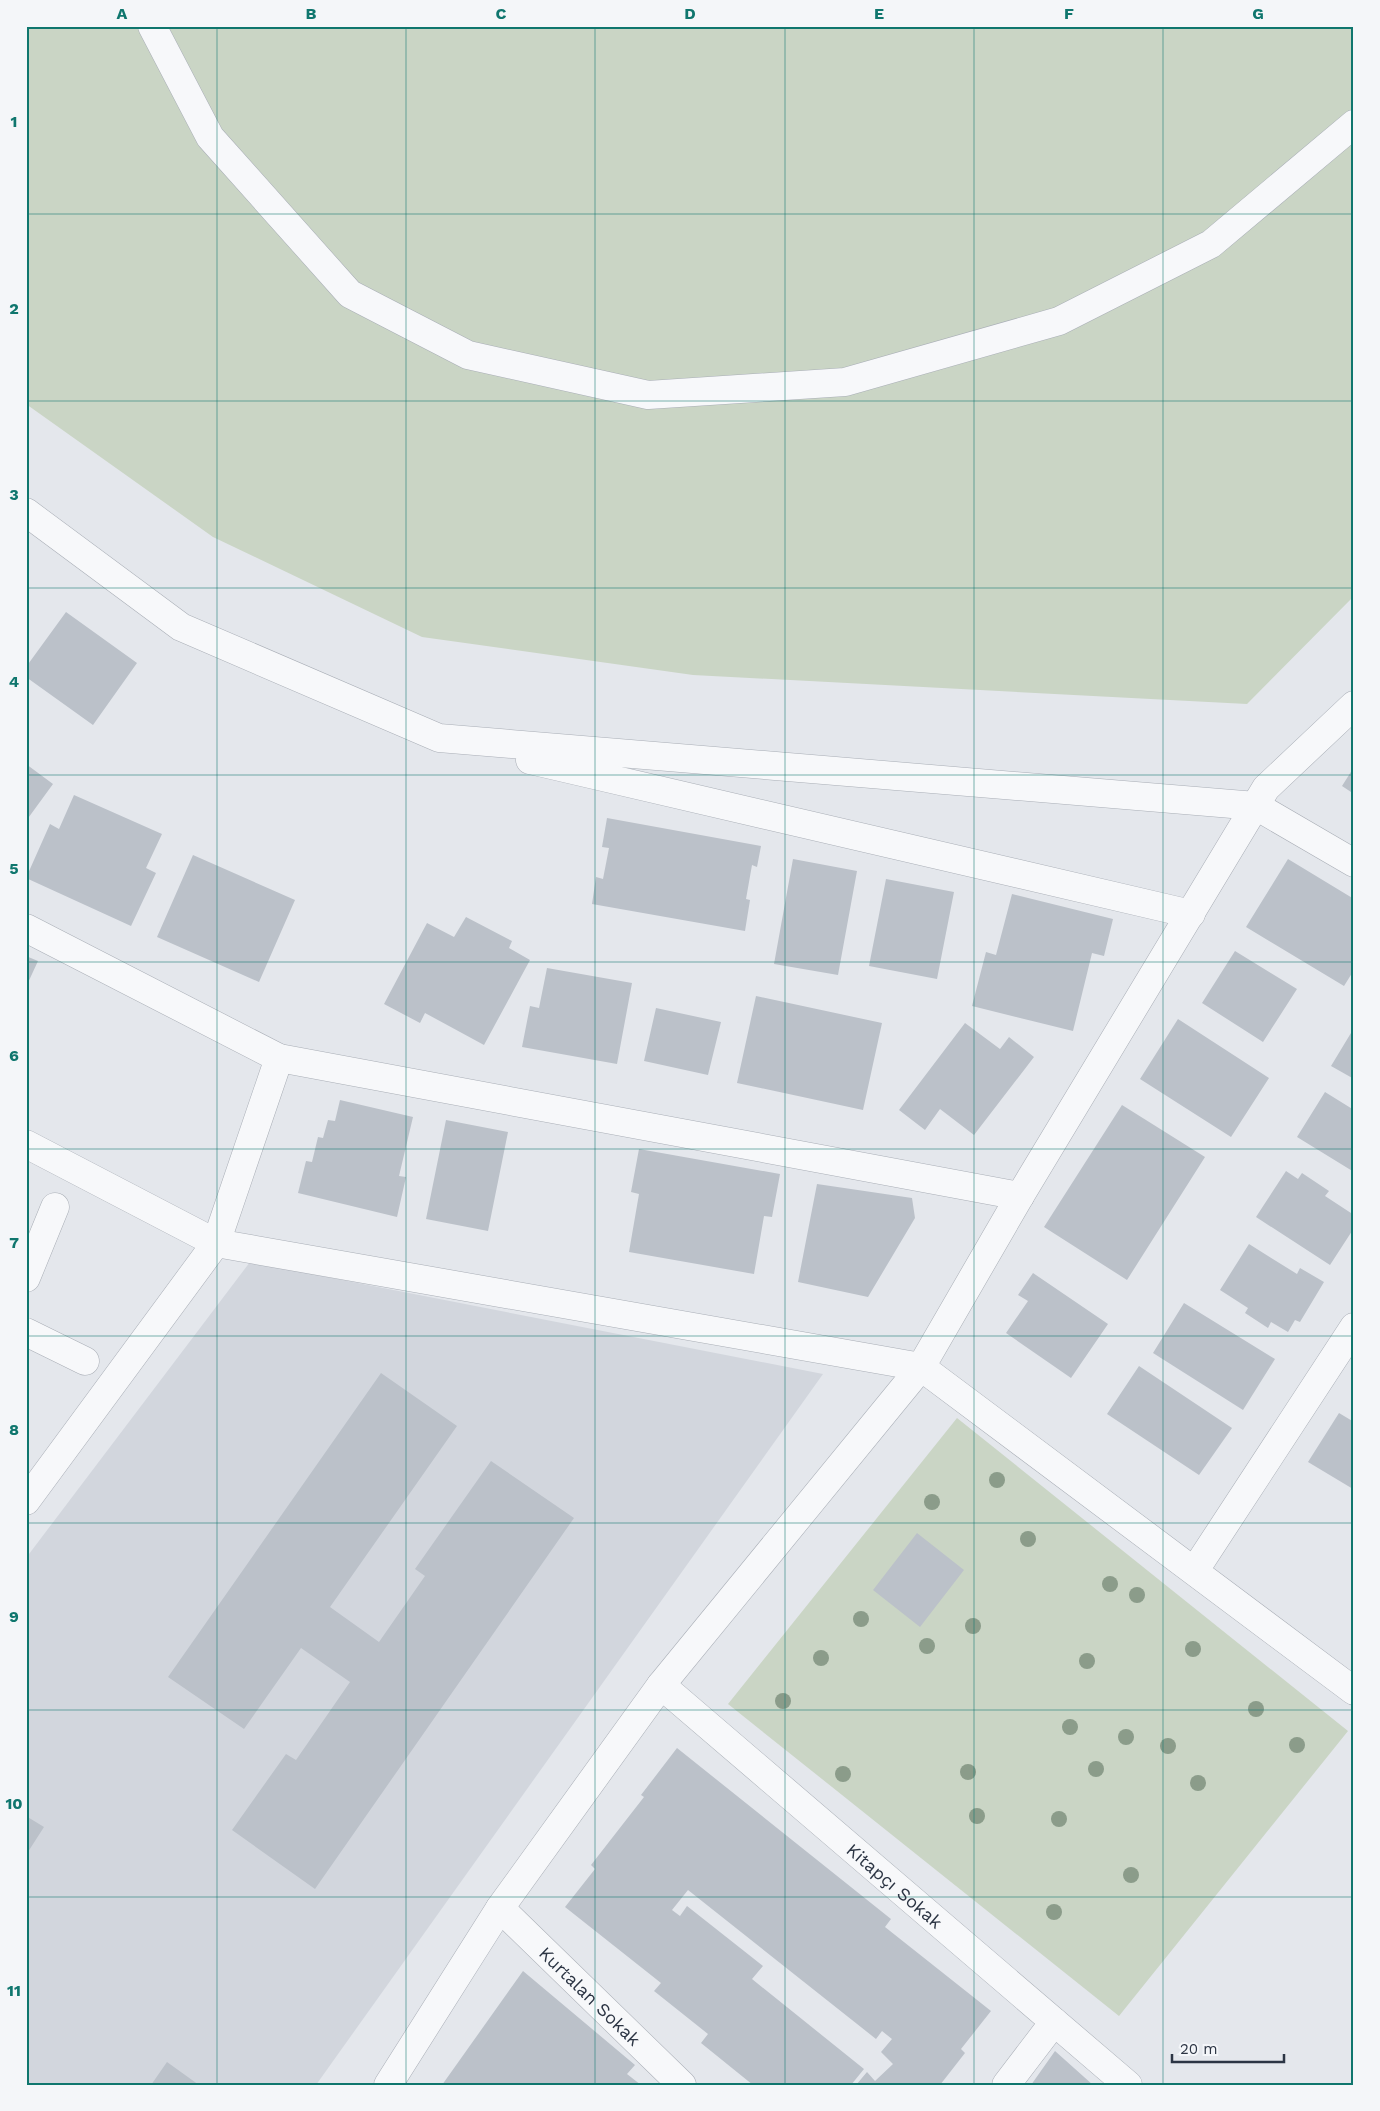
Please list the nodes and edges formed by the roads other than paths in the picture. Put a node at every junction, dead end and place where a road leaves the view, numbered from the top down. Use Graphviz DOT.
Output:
graph roads {
  1 [pos="152,26"];
  2 [pos="1354,124"];
  3 [pos="26,512"];
  4 [pos="1354,705"];
  5 [pos="439,738"];
  6 [pos="1256,806"];
  7 [pos="1354,864"];
  8 [pos="1191,914"];
  9 [pos="26,928"];
  10 [pos="279,1058"];
  11 [pos="26,1144"];
  12 [pos="1020,1196"];
  13 [pos="55,1207"];
  14 [pos="216,1243"];
  15 [pos="26,1278"];
  16 [pos="1354,1327"];
  17 [pos="26,1332"];
  18 [pos="85,1361"];
  19 [pos="921,1367"];
  20 [pos="27,1500"];
  21 [pos="1195,1570"];
  22 [pos="661,1685"];
  23 [pos="1354,1690"];
  24 [pos="500,1908"];
  25 [pos="1054,2022"];
  26 [pos="388,2085"];
  27 [pos="682,2085"];
  28 [pos="1006,2085"];
  29 [pos="1128,2085"];
  1 -- 2 [label="street"];
  3 -- 5 [label="street"];
  4 -- 6 [label="street"];
  5 -- 6 [label="street"];
  5 -- 8 [label="street"];
  6 -- 7 [label="street"];
  6 -- 8 [label="street"];
  8 -- 12 [label="street"];
  9 -- 10 [label="street"];
  10 -- 12 [label="street"];
  10 -- 14 [label="street"];
  11 -- 14 [label="street"];
  12 -- 19 [label="street"];
  13 -- 15 [label="street"];
  14 -- 19 [label="street"];
  14 -- 20 [label="street"];
  16 -- 21 [label="street"];
  17 -- 18 [label="street"];
  19 -- 21 [label="street"];
  19 -- 22 [label="street"];
  21 -- 23 [label="street"];
  22 -- 24 [label="street"];
  22 -- 25 [label="street, Kitapçı Sokak"];
  24 -- 26 [label="street"];
  24 -- 27 [label="street, Kurtalan Sokak"];
  25 -- 28 [label="street"];
  25 -- 29 [label="street, Kitapçı Sokak"];
}
